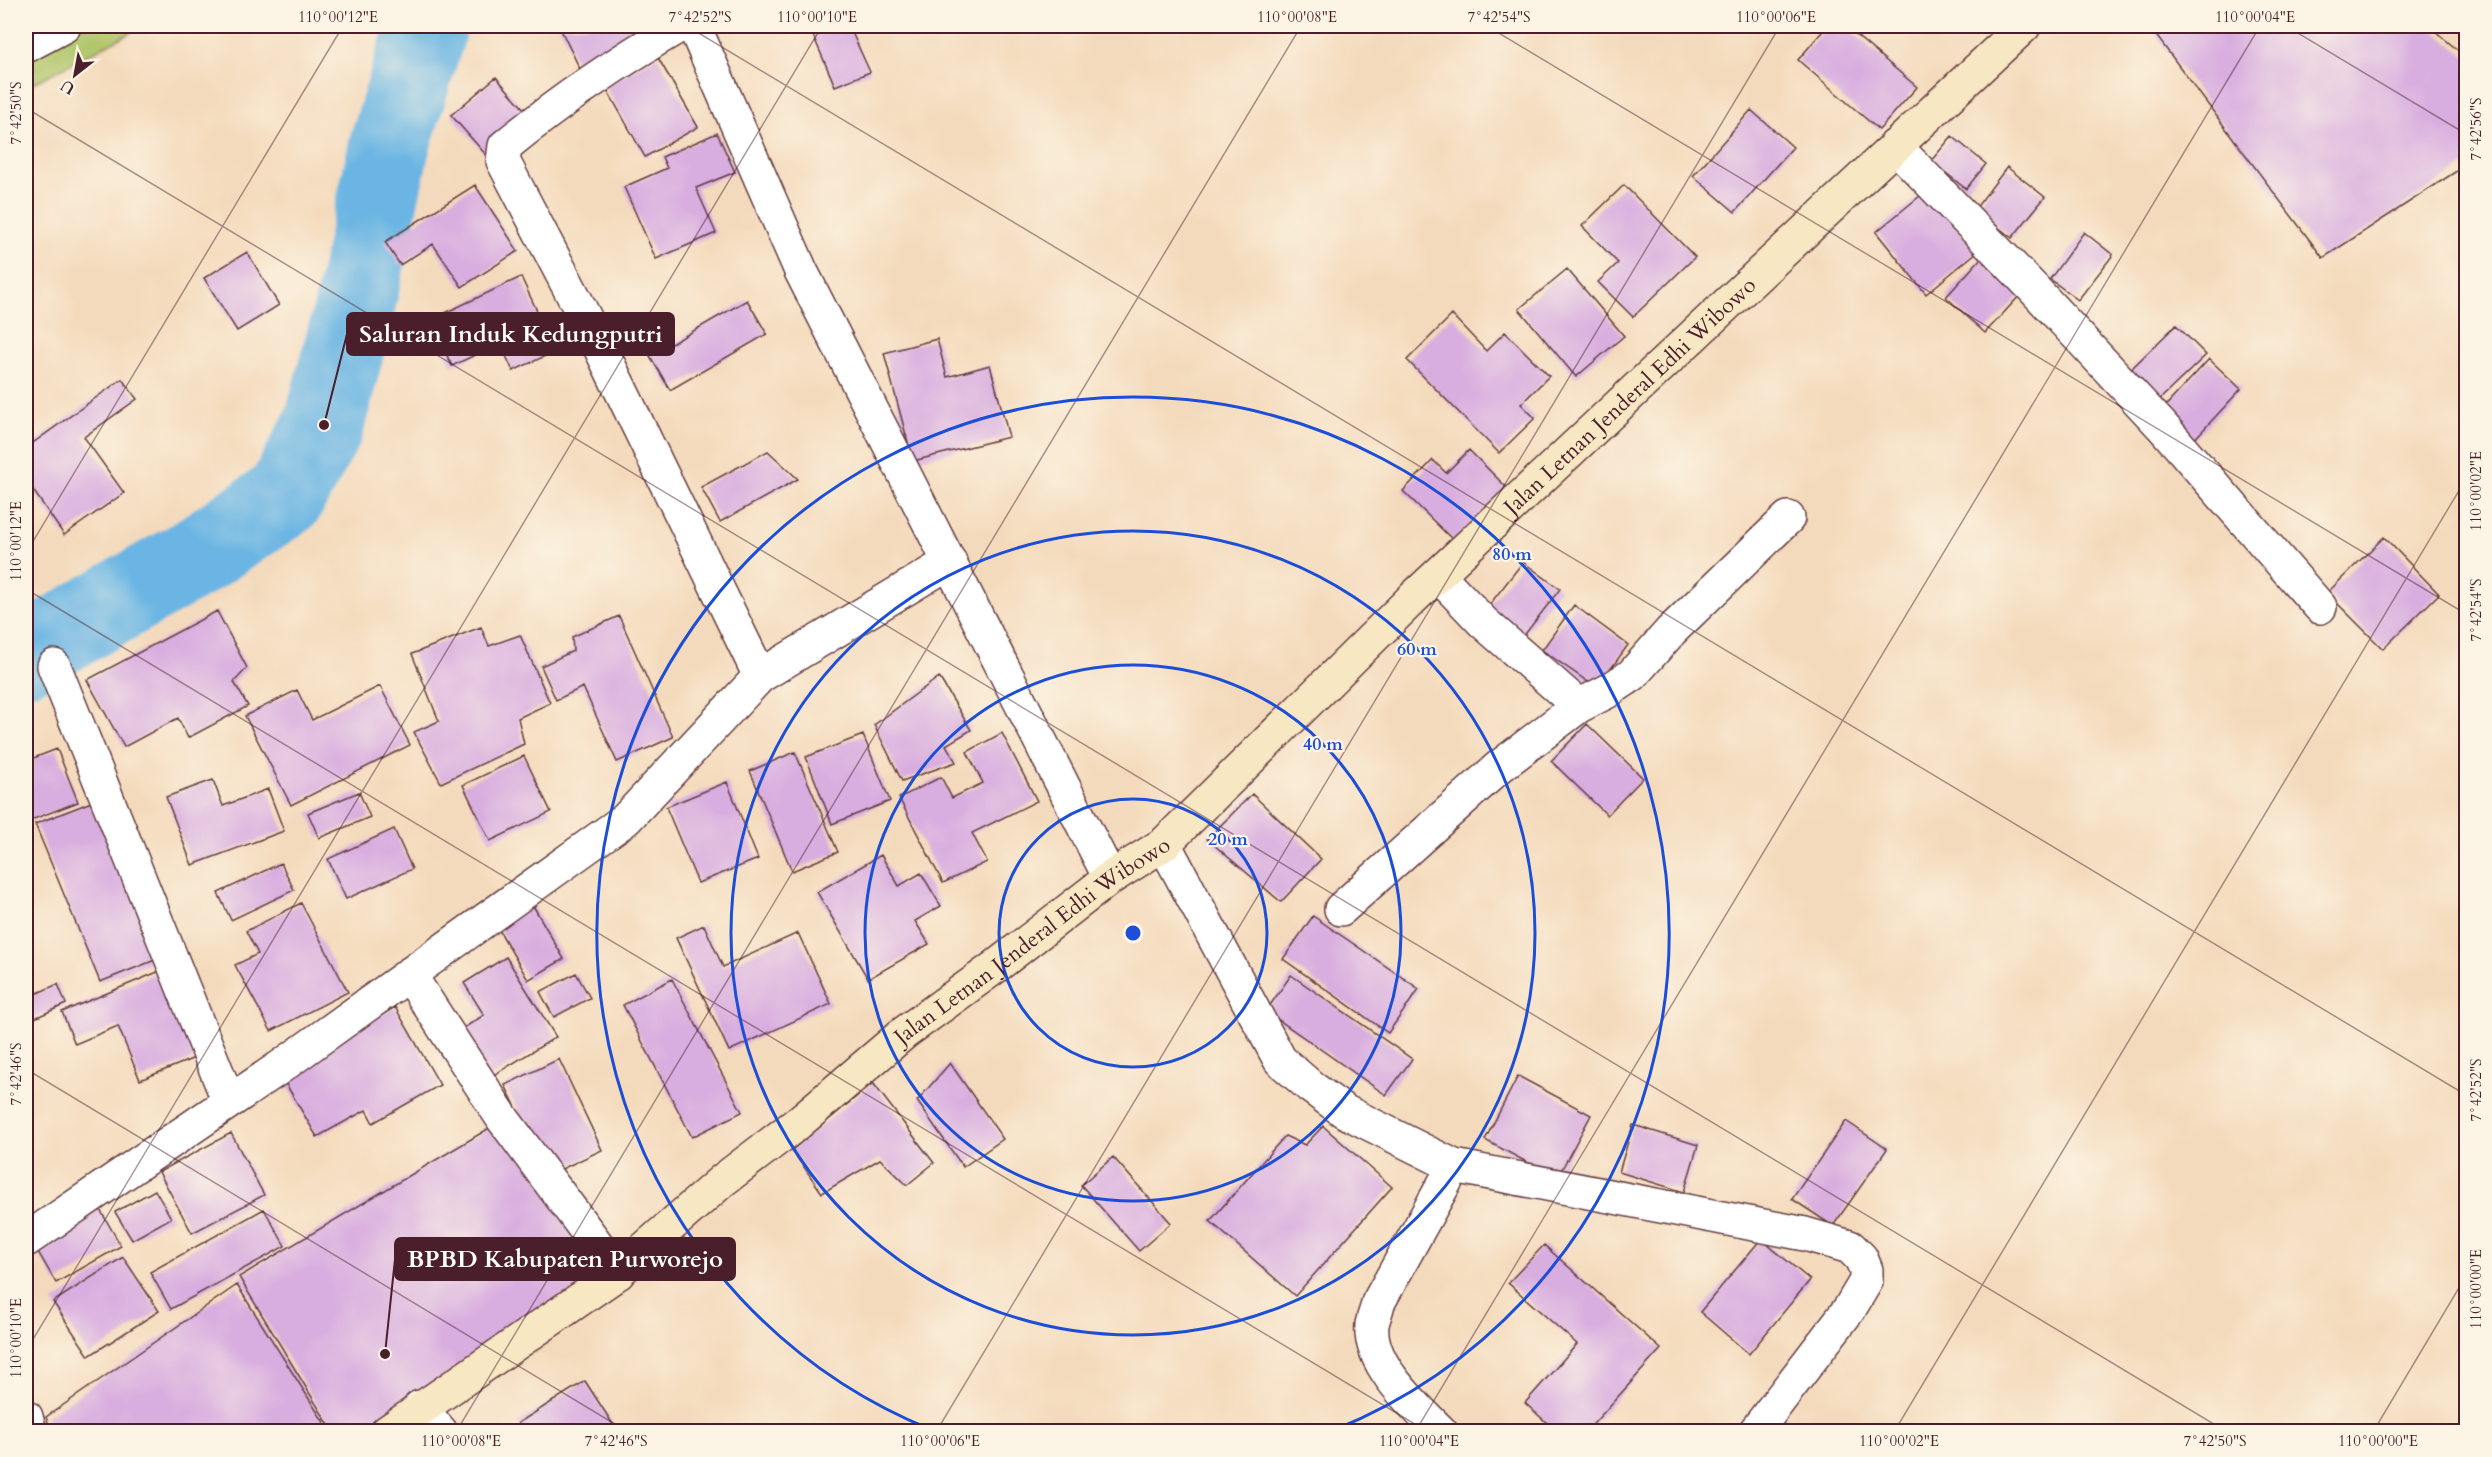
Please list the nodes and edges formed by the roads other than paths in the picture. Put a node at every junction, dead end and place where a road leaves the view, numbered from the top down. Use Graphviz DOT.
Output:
graph roads {
  1 [pos="64,26"];
  2 [pos="680,26"];
  3 [pos="694,26"];
  4 [pos="2024,26"];
  5 [pos="26,46"];
  6 [pos="1895,146"];
  7 [pos="1788,518"];
  8 [pos="950,562"];
  9 [pos="1438,575"];
  10 [pos="2320,607"];
  11 [pos="54,666"];
  12 [pos="760,676"];
  13 [pos="1579,706"];
  14 [pos="1164,844"];
  15 [pos="1110,878"];
  16 [pos="1341,909"];
  17 [pos="409,974"];
  18 [pos="229,1102"];
  19 [pos="1454,1166"];
  20 [pos="26,1240"];
  21 [pos="618,1273"];
  22 [pos="420,1407"];
  23 [pos="26,1417"];
  24 [pos="30,1431"];
  25 [pos="387,1431"];
  26 [pos="441,1431"];
  27 [pos="1442,1431"];
  28 [pos="1755,1431"];
  1 -- 5 [label="street"];
  2 -- 12 [label="street"];
  3 -- 8 [label="street"];
  4 -- 6 [label="street, Jalan Letnan Jenderal Edhi Wibowo"];
  6 -- 9 [label="street, Jalan Letnan Jenderal Edhi Wibowo"];
  6 -- 10 [label="street"];
  7 -- 13 [label="street"];
  8 -- 12 [label="street"];
  8 -- 15 [label="street"];
  9 -- 13 [label="street"];
  9 -- 14 [label="street, Jalan Letnan Jenderal Edhi Wibowo"];
  11 -- 18 [label="street"];
  12 -- 17 [label="street"];
  13 -- 16 [label="street"];
  14 -- 15 [label="street, Jalan Letnan Jenderal Edhi Wibowo"];
  14 -- 19 [label="street"];
  15 -- 21 [label="street, Jalan Letnan Jenderal Edhi Wibowo"];
  17 -- 18 [label="street"];
  17 -- 21 [label="street"];
  18 -- 20 [label="street"];
  19 -- 27 [label="street"];
  19 -- 28 [label="street"];
  21 -- 22 [label="street, Jalan Letnan Jenderal Edhi Wibowo"];
  22 -- 25 [label="street, Jalan Letnan Jenderal Edhi Wibowo"];
  22 -- 26 [label="street"];
  23 -- 24 [label="street"];
}
